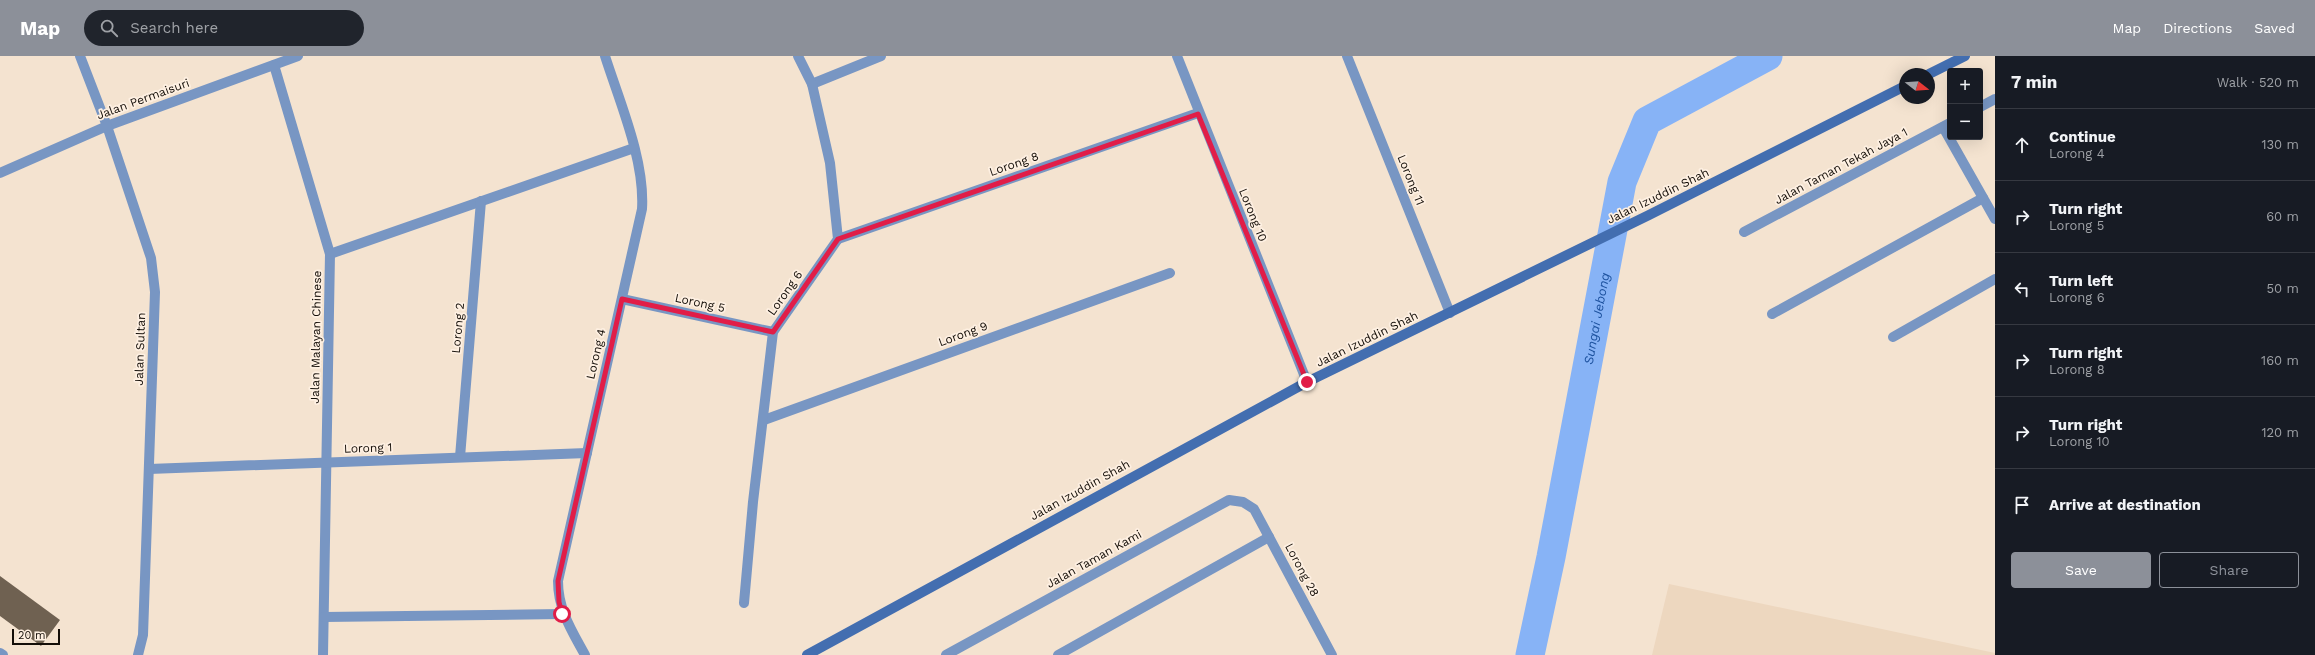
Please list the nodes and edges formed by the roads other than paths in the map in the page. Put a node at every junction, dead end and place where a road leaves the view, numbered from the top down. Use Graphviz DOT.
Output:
graph roads {
  1 [pos="80,56"];
  2 [pos="298,56"];
  3 [pos="605,56"];
  4 [pos="798,56"];
  5 [pos="881,56"];
  6 [pos="1177,56"];
  7 [pos="1347,56"];
  8 [pos="1965,56"];
  9 [pos="274,65"];
  10 [pos="1935,71"];
  11 [pos="812,84"];
  12 [pos="1899,89"];
  13 [pos="1995,99"];
  14 [pos="1983,105"];
  15 [pos="1198,114"];
  16 [pos="1946,125"];
  17 [pos="107,126"];
  18 [pos="634,148"];
  19 [pos="0,173"];
  20 [pos="1983,198"];
  21 [pos="481,201"];
  22 [pos="1995,219"];
  23 [pos="1744,232"];
  24 [pos="838,239"];
  25 [pos="330,254"];
  26 [pos="1170,273"];
  27 [pos="1995,279"];
  28 [pos="622,299"];
  29 [pos="1450,313"];
  30 [pos="1772,314"];
  31 [pos="773,332"];
  32 [pos="1892,337"];
  33 [pos="1307,382"];
  34 [pos="764,420"];
  35 [pos="587,453"];
  36 [pos="460,457"];
  37 [pos="327,462"];
  38 [pos="149,469"];
  39 [pos="1244,502"];
  40 [pos="1269,537"];
  41 [pos="744,603"];
  42 [pos="562,614"];
  43 [pos="324,617"];
  44 [pos="960,651"];
  45 [pos="0,653"];
  46 [pos="3,655"];
  47 [pos="138,655"];
  48 [pos="323,655"];
  49 [pos="585,655"];
  50 [pos="808,655"];
  51 [pos="946,655"];
  52 [pos="1058,655"];
  53 [pos="1332,655"];
  1 -- 17 [label="street, Jalan Sultan"];
  2 -- 9 [label="street, Jalan Permaisuri"];
  3 -- 18 [label="street, Lorong 4"];
  4 -- 11 [label="street"];
  5 -- 11 [label="street"];
  6 -- 15 [label="street, Lorong 10"];
  7 -- 29 [label="street, Lorong 11"];
  8 -- 10 [label="main road"];
  9 -- 17 [label="street, Jalan Permaisuri"];
  9 -- 25 [label="street, Jalan Malayan Chinese"];
  11 -- 24 [label="street"];
  12 -- 29 [label="main road, Jalan Izuddin Shah"];
  13 -- 14 [label="street"];
  15 -- 24 [label="street, Lorong 8"];
  15 -- 33 [label="street, Lorong 10"];
  16 -- 20 [label="street"];
  16 -- 23 [label="street, Jalan Taman Tekah Jaya 1"];
  17 -- 19 [label="street, Jalan Permaisuri"];
  17 -- 38 [label="street, Jalan Sultan"];
  18 -- 21 [label="street"];
  18 -- 28 [label="street, Lorong 4"];
  20 -- 22 [label="street"];
  20 -- 30 [label="street"];
  21 -- 25 [label="street"];
  21 -- 36 [label="street, Lorong 2"];
  24 -- 31 [label="street, Lorong 6"];
  25 -- 37 [label="street, Jalan Malayan Chinese"];
  26 -- 34 [label="street, Lorong 9"];
  27 -- 32 [label="street"];
  28 -- 31 [label="street, Lorong 5"];
  28 -- 35 [label="street, Lorong 4"];
  29 -- 33 [label="main road, Jalan Izuddin Shah"];
  31 -- 34 [label="street, Lorong 6"];
  33 -- 50 [label="main road, Jalan Izuddin Shah"];
  34 -- 41 [label="street, Lorong 6"];
  35 -- 36 [label="street, Lorong 1"];
  35 -- 42 [label="street, Lorong 4"];
  36 -- 37 [label="street, Lorong 1"];
  37 -- 38 [label="street, Lorong 1"];
  37 -- 43 [label="street, Jalan Malayan Chinese"];
  38 -- 47 [label="street, Jalan Sultan"];
  39 -- 40 [label="street, Lorong 28"];
  39 -- 44 [label="street, Jalan Taman Kami"];
  40 -- 52 [label="street"];
  40 -- 53 [label="street, Lorong 28"];
  42 -- 43 [label="street"];
  42 -- 49 [label="street, Lorong 4"];
  43 -- 48 [label="street, Jalan Malayan Chinese"];
  44 -- 51 [label="street"];
  45 -- 46 [label="street"];
}
